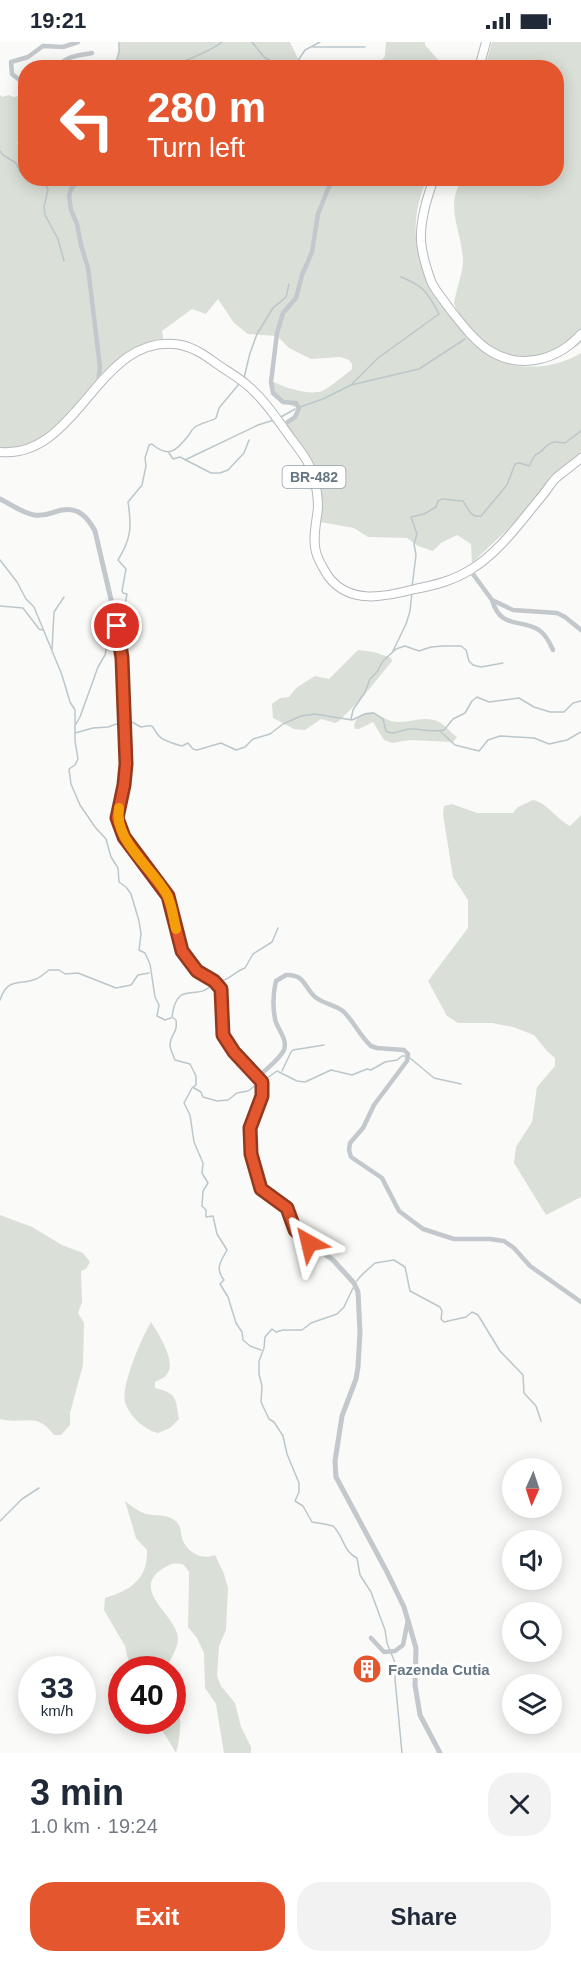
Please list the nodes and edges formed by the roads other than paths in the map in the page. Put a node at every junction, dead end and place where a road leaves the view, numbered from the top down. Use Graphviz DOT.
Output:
graph roads {
  1 [pos="78,42"];
  2 [pos="486,42"];
  3 [pos="92,53"];
  4 [pos="65,60"];
  5 [pos="481,60"];
  6 [pos="18,79"];
  7 [pos="74,186"];
  8 [pos="330,186"];
  9 [pos="431,186"];
  10 [pos="581,334"];
  11 [pos="98,386"];
  12 [pos="282,426"];
  13 [pos="0,453"];
  14 [pos="581,458"];
  15 [pos="0,499"];
  16 [pos="470,570"];
  17 [pos="492,600"];
  18 [pos="581,630"];
  19 [pos="554,650"];
  20 [pos="258,1077"];
  21 [pos="581,1302"];
  22 [pos="408,1620"];
  23 [pos="370,1638"];
  24 [pos="440,1753"];
  1 -- 6 [label="street"];
  2 -- 5 [label="highway"];
  3 -- 4 [label="street"];
  7 -- 11 [label="street"];
  8 -- 12 [label="street"];
  9 -- 10 [label="highway"];
  11 -- 12 [label="highway, BR-482"];
  11 -- 13 [label="highway, BR-482"];
  12 -- 16 [label="highway, BR-482"];
  14 -- 16 [label="highway, BR-482"];
  15 -- 20 [label="street"];
  16 -- 17 [label="street"];
  17 -- 18 [label="street"];
  17 -- 19 [label="street"];
  20 -- 21 [label="street"];
  20 -- 22 [label="street"];
  22 -- 23 [label="street"];
  22 -- 24 [label="street"];
}
